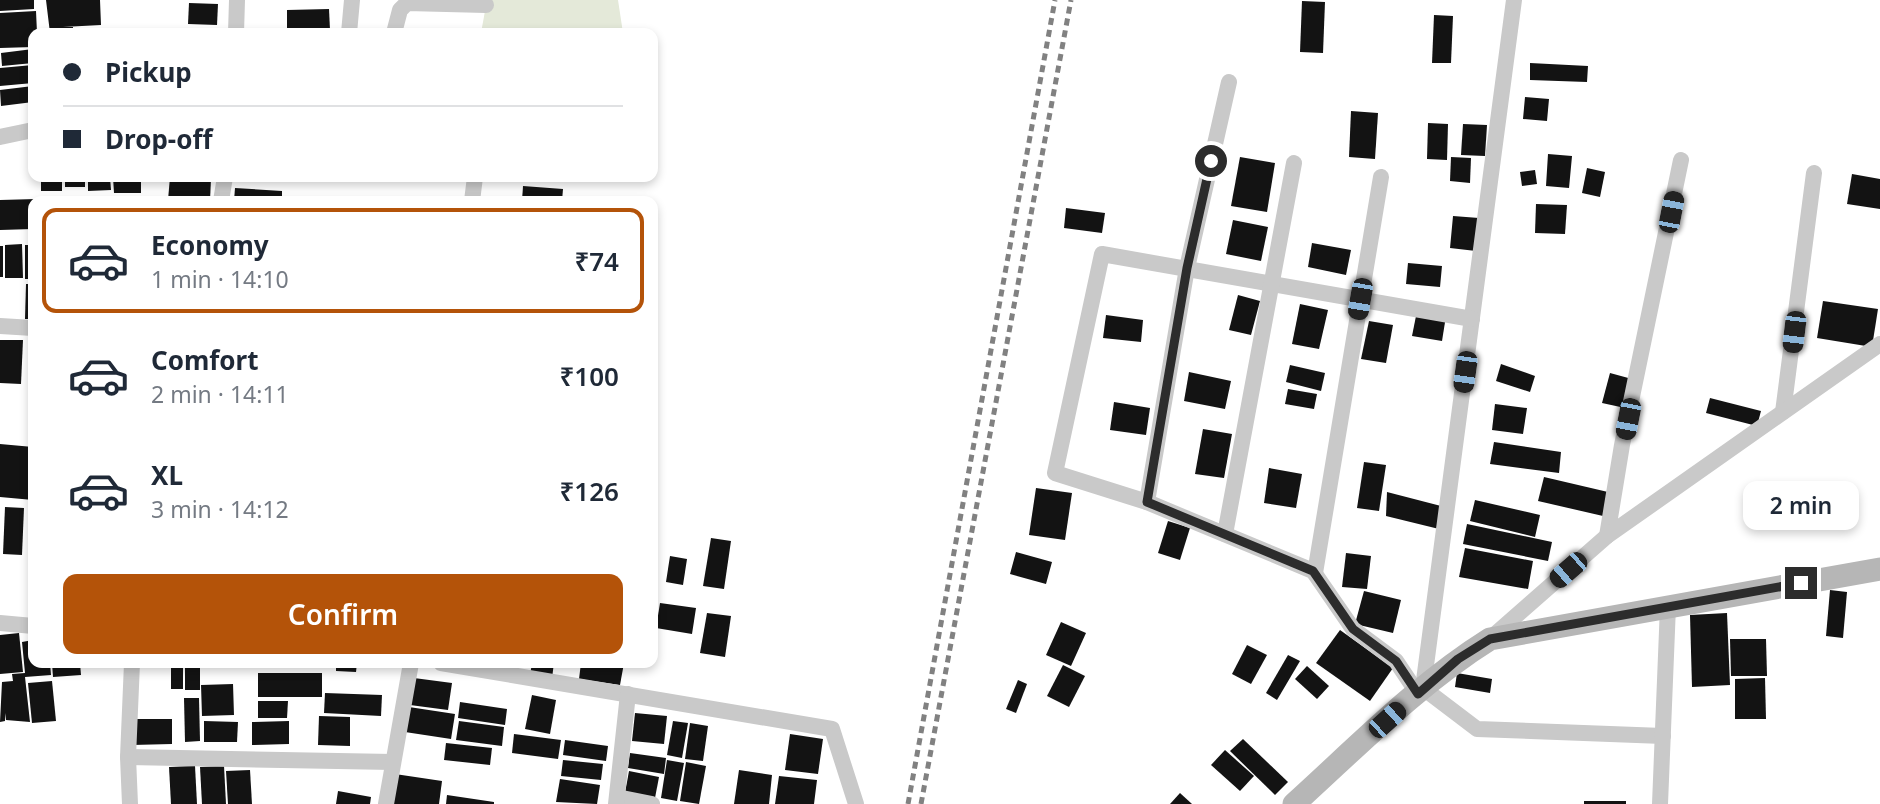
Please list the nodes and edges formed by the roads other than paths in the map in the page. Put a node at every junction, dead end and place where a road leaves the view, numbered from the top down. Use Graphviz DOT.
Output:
graph roads {
  1 [pos="237,0"];
  2 [pos="352,0"];
  3 [pos="1514,0"];
  4 [pos="486,5"];
  5 [pos="236,28"];
  6 [pos="349,28"];
  7 [pos="395,28"];
  8 [pos="1229,82"];
  9 [pos="28,132"];
  10 [pos="0,137"];
  11 [pos="1681,160"];
  12 [pos="1294,163"];
  13 [pos="1814,173"];
  14 [pos="1381,177"];
  15 [pos="1187,268"];
  16 [pos="1273,283"];
  17 [pos="1360,299"];
  18 [pos="1472,319"];
  19 [pos="0,326"];
  20 [pos="28,328"];
  21 [pos="1880,344"];
  22 [pos="1783,412"];
  23 [pos="1147,502"];
  24 [pos="1224,534"];
  25 [pos="1607,536"];
  26 [pos="1880,569"];
  27 [pos="1315,573"];
  28 [pos="1668,606"];
  29 [pos="0,623"];
  30 [pos="28,626"];
  31 [pos="1490,639"];
  32 [pos="132,668"];
  33 [pos="410,668"];
  34 [pos="471,668"];
  35 [pos="1420,691"];
  36 [pos="628,694"];
  37 [pos="1662,736"];
  38 [pos="128,757"];
  39 [pos="393,762"];
  40 [pos="616,801"];
  41 [pos="130,804"];
  42 [pos="386,804"];
  43 [pos="652,804"];
  44 [pos="856,804"];
  45 [pos="1294,804"];
  46 [pos="1660,804"];
  1 -- 5 [label="street"];
  2 -- 6 [label="street"];
  3 -- 18 [label="street"];
  4 -- 7 [label="street"];
  8 -- 15 [label="street"];
  9 -- 10 [label="street"];
  11 -- 25 [label="street"];
  12 -- 16 [label="street"];
  13 -- 22 [label="street"];
  14 -- 17 [label="street"];
  15 -- 16 [label="street"];
  15 -- 23 [label="street"];
  15 -- 23 [label="street"];
  16 -- 17 [label="street"];
  16 -- 24 [label="street"];
  17 -- 18 [label="street"];
  17 -- 27 [label="street"];
  18 -- 35 [label="street"];
  19 -- 20 [label="street"];
  21 -- 22 [label="street"];
  22 -- 25 [label="street"];
  23 -- 24 [label="street"];
  24 -- 27 [label="street"];
  25 -- 31 [label="street"];
  26 -- 28 [label="main road"];
  27 -- 35 [label="street"];
  28 -- 31 [label="main road"];
  28 -- 37 [label="street"];
  29 -- 30 [label="street"];
  31 -- 35 [label="main road"];
  32 -- 38 [label="street"];
  33 -- 39 [label="street"];
  34 -- 36 [label="street"];
  35 -- 37 [label="street"];
  35 -- 45 [label="main road"];
  36 -- 40 [label="street"];
  36 -- 44 [label="street"];
  37 -- 46 [label="street"];
  38 -- 39 [label="street"];
  38 -- 41 [label="street"];
  39 -- 42 [label="street"];
  40 -- 43 [label="street"];
}
